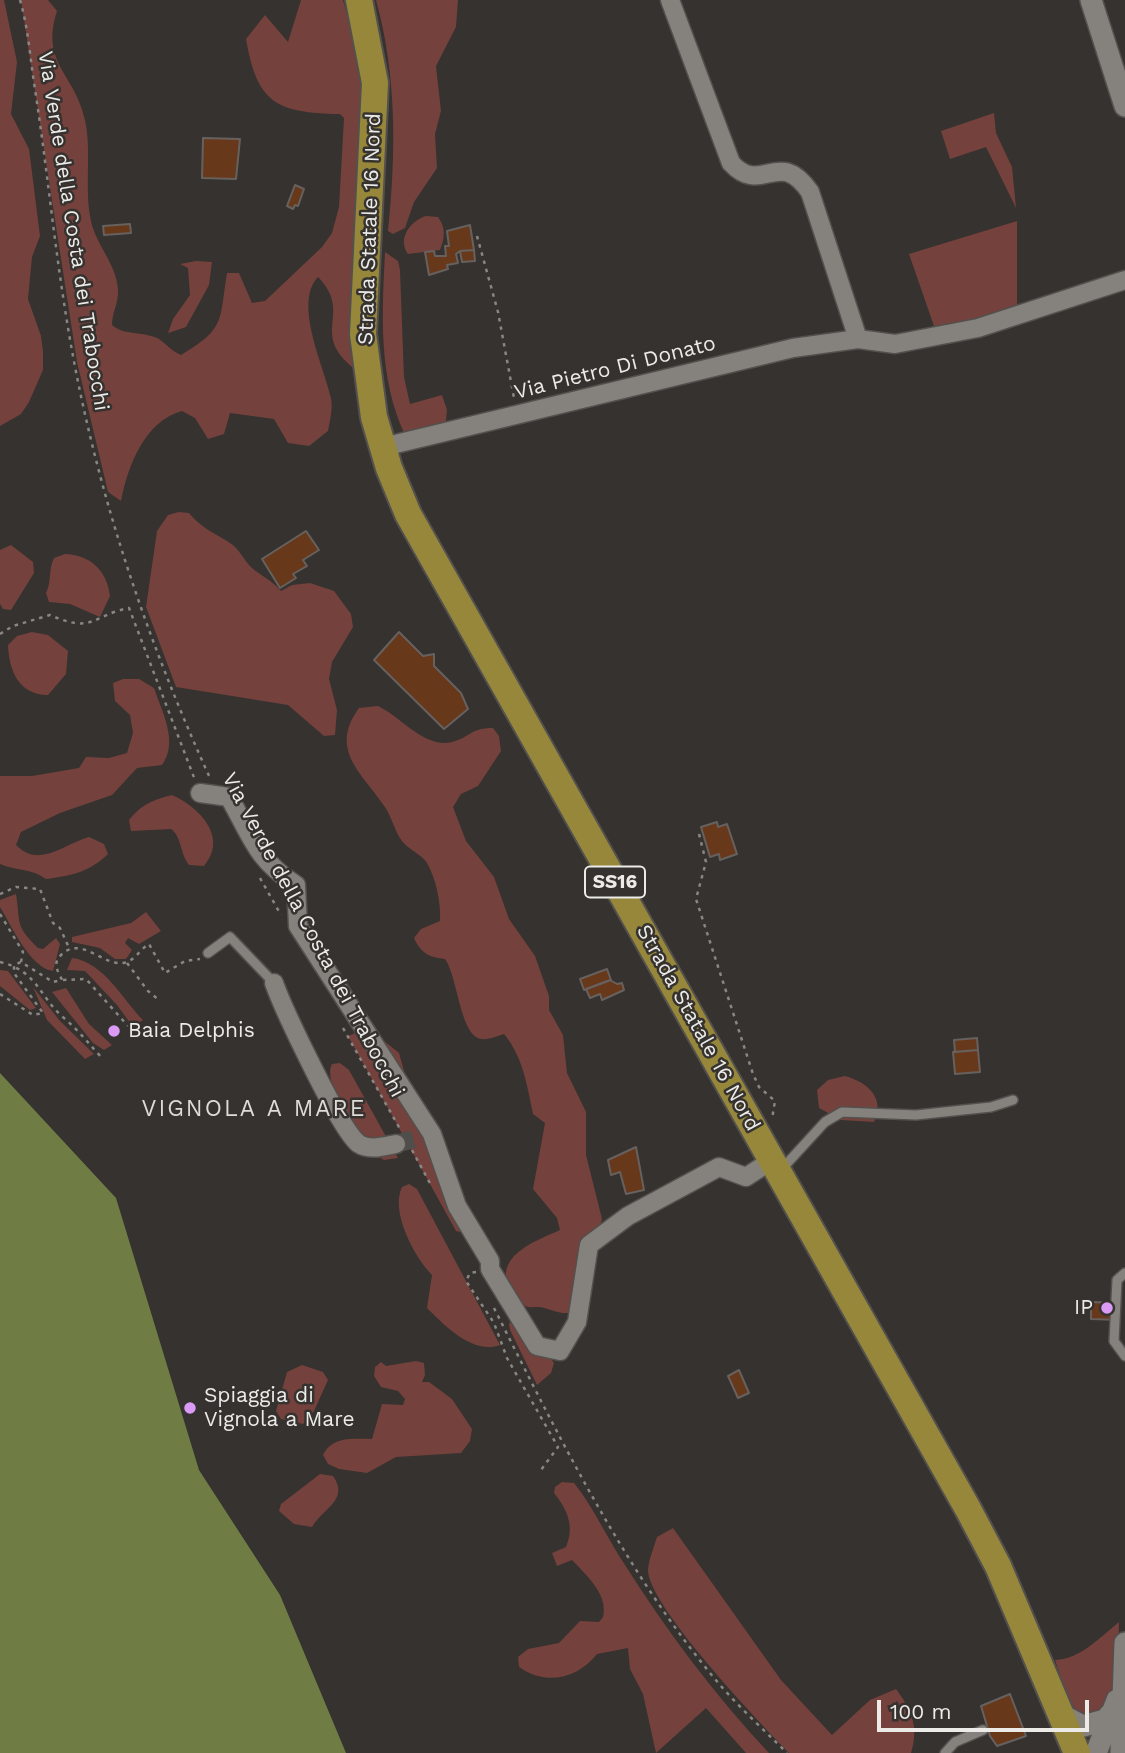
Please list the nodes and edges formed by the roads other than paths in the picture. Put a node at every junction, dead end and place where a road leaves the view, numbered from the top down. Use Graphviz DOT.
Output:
graph roads {
  1 [pos="359,0"];
  2 [pos="670,0"];
  3 [pos="1091,0"];
  4 [pos="1125,106"];
  5 [pos="1125,280"];
  6 [pos="858,339"];
  7 [pos="383,447"];
  8 [pos="209,794"];
  9 [pos="205,956"];
  10 [pos="274,983"];
  11 [pos="1013,1100"];
  12 [pos="402,1141"];
  13 [pos="775,1166"];
  14 [pos="1125,1273"];
  15 [pos="1125,1356"];
  16 [pos="1125,1643"];
  17 [pos="1123,1685"];
  18 [pos="1113,1711"];
  19 [pos="1060,1714"];
  20 [pos="983,1730"];
  21 [pos="945,1753"];
  22 [pos="1077,1753"];
  23 [pos="1096,1753"];
  24 [pos="1121,1753"];
  1 -- 7 [label="main road, Strada Statale 16 Nord / SS16"];
  2 -- 6 [label="street"];
  3 -- 4 [label="street"];
  5 -- 6 [label="street, Via Pietro Di Donato"];
  6 -- 7 [label="street, Via Pietro Di Donato"];
  7 -- 13 [label="main road, Strada Statale 16 Nord / SS16"];
  8 -- 13 [label="street"];
  9 -- 10 [label="lane"];
  10 -- 12 [label="street"];
  11 -- 13 [label="lane"];
  13 -- 19 [label="main road, Strada Statale 16 Nord / SS16"];
  14 -- 15 [label="lane"];
  16 -- 17 [label="street"];
  17 -- 18 [label="street"];
  17 -- 24 [label="street"];
  18 -- 19 [label="street"];
  18 -- 23 [label="street"];
  19 -- 22 [label="main road, Strada Statale 16 Nord / SS16"];
  20 -- 21 [label="lane"];
}
